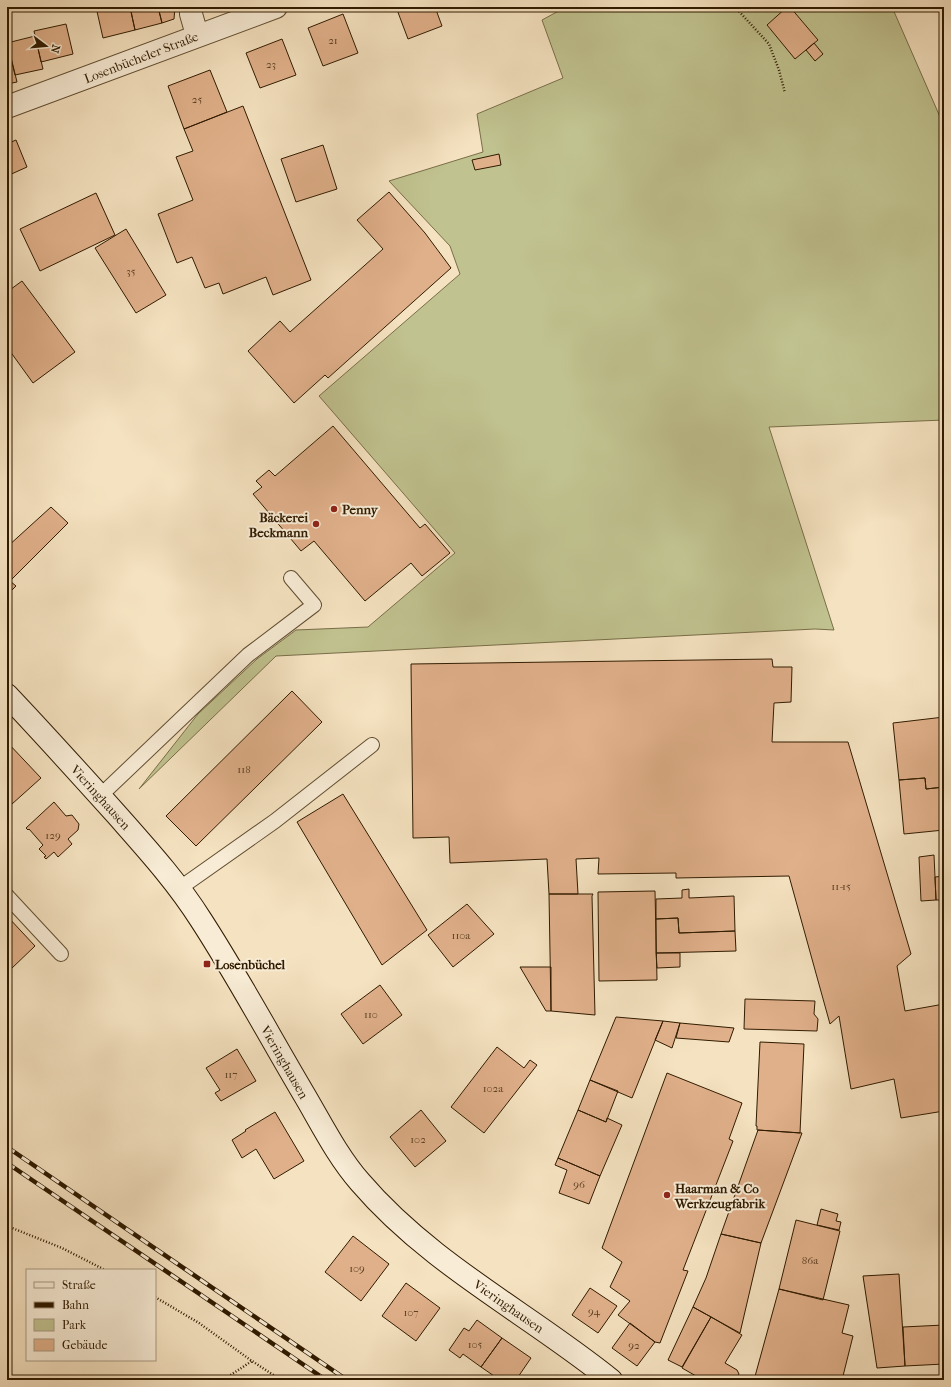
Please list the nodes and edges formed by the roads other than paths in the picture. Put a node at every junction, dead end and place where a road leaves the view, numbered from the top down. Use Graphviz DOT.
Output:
graph roads {
  1 [pos="191,7"];
  2 [pos="276,7"];
  3 [pos="197,35"];
  4 [pos="7,107"];
  5 [pos="291,578"];
  6 [pos="7,695"];
  7 [pos="372,745"];
  8 [pos="100,796"];
  9 [pos="180,888"];
  10 [pos="7,896"];
  11 [pos="61,954"];
  12 [pos="611,1380"];
  1 -- 3 [label="main road"];
  2 -- 3 [label="main road, Losenbücheler Straße"];
  3 -- 4 [label="main road, Losenbücheler Straße"];
  5 -- 8 [label="lane"];
  6 -- 8 [label="main road, Vieringhausen"];
  7 -- 9 [label="lane"];
  8 -- 9 [label="main road, Vieringhausen"];
  9 -- 12 [label="main road, Vieringhausen"];
  10 -- 11 [label="lane"];
}
